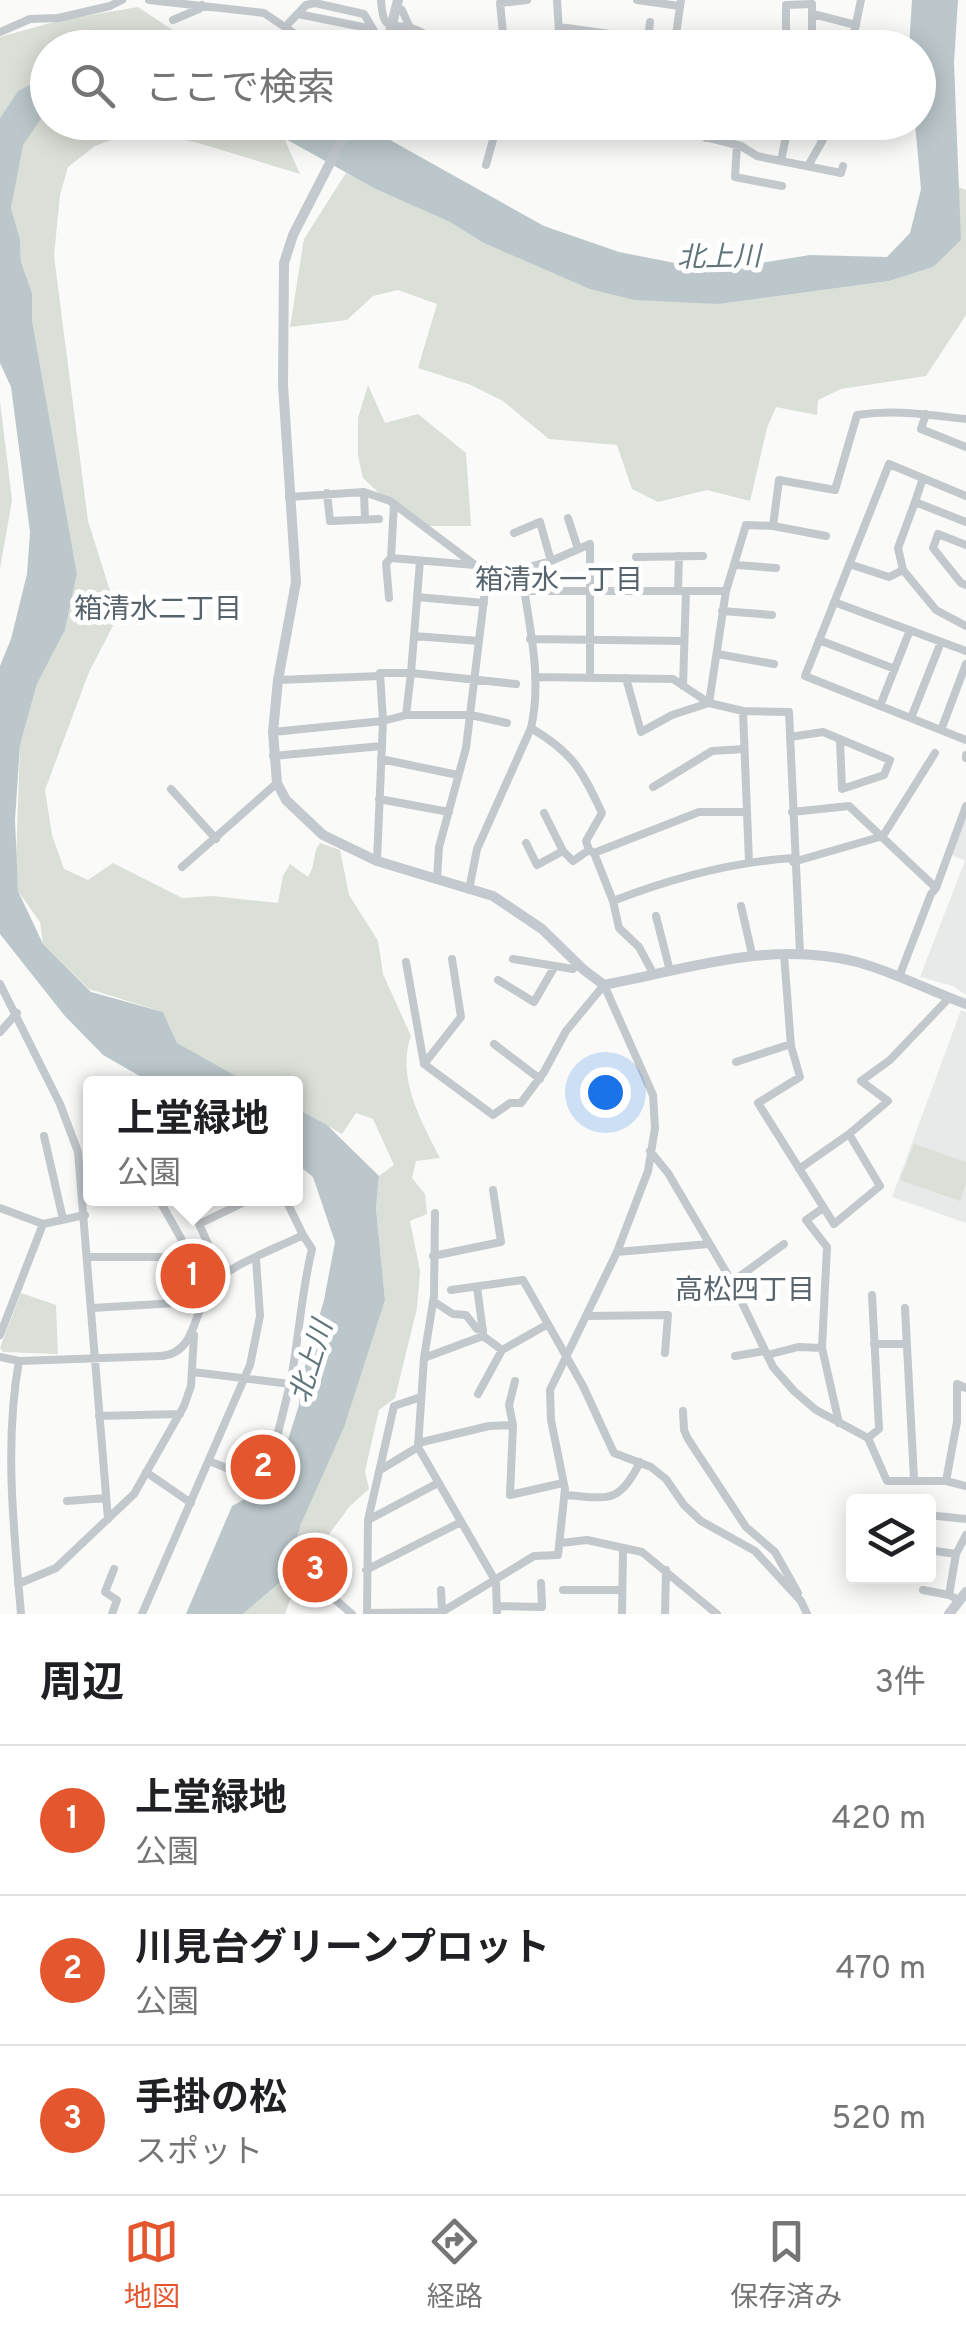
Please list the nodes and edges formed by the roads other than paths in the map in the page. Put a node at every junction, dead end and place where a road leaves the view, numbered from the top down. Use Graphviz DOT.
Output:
graph roads {
  1 [pos="122,0"];
  2 [pos="149,0"];
  3 [pos="381,0"];
  4 [pos="527,0"];
  5 [pos="558,0"];
  6 [pos="637,0"];
  7 [pos="861,0"];
  8 [pos="680,3"];
  9 [pos="202,4"];
  10 [pos="400,5"];
  11 [pos="812,6"];
  12 [pos="172,20"];
  13 [pos="650,22"];
  14 [pos="856,25"];
  15 [pos="286,26"];
  16 [pos="410,28"];
  17 [pos="396,29"];
  18 [pos="290,30"];
  19 [pos="373,30"];
  20 [pos="392,30"];
  21 [pos="414,30"];
  22 [pos="503,30"];
  23 [pos="560,30"];
  24 [pos="649,30"];
  25 [pos="676,30"];
  26 [pos="786,30"];
  27 [pos="855,30"];
  28 [pos="0,32"];
  29 [pos="342,140"];
  30 [pos="493,140"];
  31 [pos="715,140"];
  32 [pos="785,140"];
  33 [pos="823,140"];
  34 [pos="737,145"];
  35 [pos="781,161"];
  36 [pos="486,166"];
  37 [pos="808,166"];
  38 [pos="843,166"];
  39 [pos="782,186"];
  40 [pos="926,414"];
  41 [pos="966,419"];
  42 [pos="966,447"];
  43 [pos="923,478"];
  44 [pos="364,492"];
  45 [pos="328,493"];
  46 [pos="289,496"];
  47 [pos="966,496"];
  48 [pos="915,502"];
  49 [pos="394,504"];
  50 [pos="568,518"];
  51 [pos="379,519"];
  52 [pos="366,520"];
  53 [pos="966,522"];
  54 [pos="774,526"];
  55 [pos="514,532"];
  56 [pos="826,536"];
  57 [pos="966,545"];
  58 [pos="578,549"];
  59 [pos="679,556"];
  60 [pos="703,556"];
  61 [pos="636,557"];
  62 [pos="391,558"];
  63 [pos="551,560"];
  64 [pos="420,561"];
  65 [pos="849,564"];
  66 [pos="475,565"];
  67 [pos="488,566"];
  68 [pos="736,566"];
  69 [pos="521,568"];
  70 [pos="776,568"];
  71 [pos="903,570"];
  72 [pos="966,585"];
  73 [pos="524,590"];
  74 [pos="590,591"];
  75 [pos="682,591"];
  76 [pos="726,592"];
  77 [pos="389,598"];
  78 [pos="417,598"];
  79 [pos="834,602"];
  80 [pos="484,603"];
  81 [pos="722,612"];
  82 [pos="772,614"];
  83 [pos="966,626"];
  84 [pos="910,630"];
  85 [pos="414,636"];
  86 [pos="530,638"];
  87 [pos="590,640"];
  88 [pos="819,640"];
  89 [pos="480,641"];
  90 [pos="684,641"];
  91 [pos="942,642"];
  92 [pos="966,651"];
  93 [pos="718,654"];
  94 [pos="774,664"];
  95 [pos="966,664"];
  96 [pos="895,669"];
  97 [pos="411,673"];
  98 [pos="380,676"];
  99 [pos="535,677"];
  100 [pos="590,678"];
  101 [pos="626,678"];
  102 [pos="278,680"];
  103 [pos="475,680"];
  104 [pos="516,684"];
  105 [pos="683,686"];
  106 [pos="709,703"];
  107 [pos="880,706"];
  108 [pos="742,711"];
  109 [pos="406,715"];
  110 [pos="471,715"];
  111 [pos="911,718"];
  112 [pos="383,721"];
  113 [pos="507,723"];
  114 [pos="531,728"];
  115 [pos="941,730"];
  116 [pos="272,732"];
  117 [pos="790,736"];
  118 [pos="966,740"];
  119 [pos="840,741"];
  120 [pos="382,746"];
  121 [pos="744,749"];
  122 [pos="935,754"];
  123 [pos="273,756"];
  124 [pos="381,759"];
  125 [pos="458,775"];
  126 [pos="278,783"];
  127 [pos="652,788"];
  128 [pos="171,789"];
  129 [pos="379,800"];
  130 [pos="966,806"];
  131 [pos="449,812"];
  132 [pos="747,812"];
  133 [pos="792,812"];
  134 [pos="544,813"];
  135 [pos="883,836"];
  136 [pos="216,839"];
  137 [pos="526,843"];
  138 [pos="563,851"];
  139 [pos="592,852"];
  140 [pos="793,860"];
  141 [pos="377,861"];
  142 [pos="749,862"];
  143 [pos="182,867"];
  144 [pos="437,880"];
  145 [pos="936,888"];
  146 [pos="469,890"];
  147 [pos="613,901"];
  148 [pos="741,906"];
  149 [pos="656,916"];
  150 [pos="800,953"];
  151 [pos="752,954"];
  152 [pos="784,954"];
  153 [pos="452,959"];
  154 [pos="513,959"];
  155 [pos="406,962"];
  156 [pos="578,964"];
  157 [pos="555,966"];
  158 [pos="670,970"];
  159 [pos="654,975"];
  160 [pos="900,978"];
  161 [pos="498,980"];
  162 [pos="0,984"];
  163 [pos="604,985"];
  164 [pos="949,998"];
  165 [pos="966,1004"];
  166 [pos="17,1013"];
  167 [pos="0,1032"];
  168 [pos="494,1044"];
  169 [pos="791,1044"];
  170 [pos="736,1062"];
  171 [pos="424,1064"];
  172 [pos="540,1078"];
  173 [pos="848,1134"];
  174 [pos="44,1136"];
  175 [pos="650,1151"];
  176 [pos="799,1169"];
  177 [pos="83,1178"];
  178 [pos="492,1190"];
  179 [pos="86,1206"];
  180 [pos="163,1206"];
  181 [pos="187,1206"];
  182 [pos="237,1206"];
  183 [pos="289,1206"];
  184 [pos="0,1208"];
  185 [pos="823,1208"];
  186 [pos="435,1213"];
  187 [pos="85,1215"];
  188 [pos="63,1219"];
  189 [pos="43,1224"];
  190 [pos="199,1224"];
  191 [pos="304,1236"];
  192 [pos="709,1244"];
  193 [pos="784,1244"];
  194 [pos="617,1252"];
  195 [pos="433,1256"];
  196 [pos="88,1257"];
  197 [pos="180,1257"];
  198 [pos="256,1259"];
  199 [pos="222,1275"];
  200 [pos="732,1282"];
  201 [pos="478,1287"];
  202 [pos="452,1290"];
  203 [pos="872,1294"];
  204 [pos="433,1302"];
  205 [pos="92,1308"];
  206 [pos="904,1308"];
  207 [pos="587,1316"];
  208 [pos="196,1321"];
  209 [pos="548,1324"];
  210 [pos="483,1333"];
  211 [pos="0,1335"];
  212 [pos="874,1344"];
  213 [pos="907,1344"];
  214 [pos="822,1348"];
  215 [pos="502,1350"];
  216 [pos="665,1352"];
  217 [pos="766,1353"];
  218 [pos="735,1356"];
  219 [pos="0,1357"];
  220 [pos="564,1357"];
  221 [pos="94,1358"];
  222 [pos="424,1358"];
  223 [pos="19,1361"];
  224 [pos="193,1372"];
  225 [pos="244,1378"];
  226 [pos="515,1381"];
  227 [pos="290,1384"];
  228 [pos="966,1388"];
  229 [pos="478,1394"];
  230 [pos="422,1397"];
  231 [pos="683,1411"];
  232 [pos="180,1414"];
  233 [pos="99,1416"];
  234 [pos="839,1422"];
  235 [pos="513,1425"];
  236 [pos="868,1438"];
  237 [pos="418,1445"];
  238 [pos="209,1460"];
  239 [pos="640,1462"];
  240 [pos="380,1470"];
  241 [pos="146,1472"];
  242 [pos="914,1479"];
  243 [pos="946,1481"];
  244 [pos="438,1483"];
  245 [pos="563,1483"];
  246 [pos="966,1486"];
  247 [pos="564,1495"];
  248 [pos="106,1498"];
  249 [pos="66,1501"];
  250 [pos="191,1504"];
  251 [pos="936,1516"];
  252 [pos="108,1519"];
  253 [pos="368,1520"];
  254 [pos="966,1520"];
  255 [pos="461,1522"];
  256 [pos="966,1535"];
  257 [pos="561,1543"];
  258 [pos="623,1550"];
  259 [pos="936,1551"];
  260 [pos="1,1554"];
  261 [pos="956,1554"];
  262 [pos="14,1556"];
  263 [pos="114,1569"];
  264 [pos="366,1570"];
  265 [pos="666,1570"];
  266 [pos="496,1582"];
  267 [pos="542,1583"];
  268 [pos="18,1584"];
  269 [pos="441,1590"];
  270 [pos="563,1590"];
  271 [pos="622,1590"];
  272 [pos="923,1590"];
  273 [pos="958,1595"];
  274 [pos="332,1596"];
  275 [pos="801,1600"];
  276 [pos="497,1610"];
  277 [pos="707,1610"];
  278 [pos="442,1612"];
  279 [pos="21,1614"];
  280 [pos="112,1614"];
  281 [pos="142,1614"];
  282 [pos="352,1614"];
  283 [pos="367,1614"];
  284 [pos="622,1614"];
  285 [pos="665,1614"];
  286 [pos="718,1614"];
  287 [pos="808,1614"];
  288 [pos="949,1614"];
  1 -- 28 [label="street"];
  2 -- 9 [label="street"];
  3 -- 17 [label="street"];
  4 -- 22 [label="street"];
  5 -- 23 [label="street"];
  6 -- 8 [label="street"];
  7 -- 14 [label="street"];
  8 -- 25 [label="street"];
  9 -- 12 [label="street"];
  9 -- 15 [label="street"];
  10 -- 16 [label="street"];
  10 -- 20 [label="street"];
  11 -- 14 [label="street"];
  11 -- 26 [label="street"];
  13 -- 24 [label="street"];
  14 -- 27 [label="street"];
  15 -- 18 [label="street"];
  15 -- 19 [label="street"];
  16 -- 17 [label="street"];
  16 -- 21 [label="street"];
  29 -- 46 [label="street"];
  30 -- 36 [label="street"];
  31 -- 34 [label="street"];
  32 -- 35 [label="street"];
  33 -- 37 [label="street"];
  34 -- 35 [label="street"];
  34 -- 39 [label="street"];
  35 -- 37 [label="street"];
  37 -- 38 [label="street"];
  40 -- 41 [label="street"];
  40 -- 42 [label="street"];
  40 -- 54 [label="street"];
  43 -- 47 [label="street"];
  43 -- 48 [label="street"];
  43 -- 65 [label="street"];
  44 -- 45 [label="street"];
  44 -- 49 [label="street"];
  44 -- 52 [label="street"];
  45 -- 46 [label="street"];
  45 -- 52 [label="street"];
  46 -- 102 [label="street"];
  48 -- 53 [label="street"];
  48 -- 71 [label="street"];
  49 -- 62 [label="street"];
  49 -- 66 [label="street"];
  50 -- 58 [label="street"];
  51 -- 52 [label="street"];
  54 -- 56 [label="street"];
  54 -- 68 [label="street"];
  55 -- 63 [label="street"];
  57 -- 72 [label="street"];
  58 -- 63 [label="street"];
  58 -- 74 [label="street"];
  59 -- 60 [label="street"];
  59 -- 61 [label="street"];
  59 -- 75 [label="street"];
  62 -- 64 [label="street"];
  62 -- 77 [label="street"];
  63 -- 69 [label="street"];
  64 -- 66 [label="street"];
  64 -- 78 [label="street"];
  65 -- 71 [label="street"];
  65 -- 79 [label="street"];
  66 -- 67 [label="street"];
  67 -- 69 [label="street"];
  67 -- 80 [label="street"];
  68 -- 70 [label="street"];
  68 -- 76 [label="street"];
  69 -- 73 [label="street"];
  71 -- 83 [label="street"];
  73 -- 74 [label="street"];
  73 -- 86 [label="street"];
  74 -- 75 [label="street"];
  74 -- 87 [label="street"];
  75 -- 76 [label="street"];
  75 -- 90 [label="street"];
  76 -- 81 [label="street"];
  78 -- 80 [label="street"];
  78 -- 85 [label="street"];
  79 -- 84 [label="street"];
  79 -- 88 [label="street"];
  80 -- 89 [label="street"];
  81 -- 82 [label="street"];
  81 -- 93 [label="street"];
  84 -- 91 [label="street"];
  84 -- 96 [label="street"];
  85 -- 89 [label="street"];
  85 -- 97 [label="street"];
  86 -- 87 [label="street"];
  86 -- 99 [label="street"];
  87 -- 90 [label="street"];
  87 -- 100 [label="street"];
  88 -- 96 [label="street"];
  88 -- 107 [label="street"];
  89 -- 103 [label="street"];
  90 -- 105 [label="street"];
  91 -- 92 [label="street"];
  91 -- 111 [label="street"];
  93 -- 94 [label="street"];
  93 -- 106 [label="street"];
  95 -- 115 [label="street"];
  96 -- 107 [label="street"];
  97 -- 98 [label="street"];
  97 -- 103 [label="street"];
  97 -- 109 [label="street"];
  98 -- 102 [label="street"];
  98 -- 112 [label="street"];
  99 -- 100 [label="street"];
  99 -- 114 [label="street"];
  100 -- 101 [label="street"];
  101 -- 105 [label="street"];
  101 -- 106 [label="street"];
  102 -- 116 [label="street"];
  103 -- 104 [label="street"];
  103 -- 110 [label="street"];
  105 -- 106 [label="street"];
  106 -- 108 [label="street"];
  107 -- 111 [label="street"];
  108 -- 117 [label="street"];
  108 -- 121 [label="street"];
  109 -- 110 [label="street"];
  109 -- 112 [label="street"];
  110 -- 113 [label="street"];
  110 -- 125 [label="street"];
  111 -- 115 [label="street"];
  112 -- 116 [label="street"];
  112 -- 120 [label="street"];
  114 -- 139 [label="street"];
  114 -- 146 [label="street"];
  115 -- 118 [label="street"];
  116 -- 123 [label="street"];
  117 -- 119 [label="street"];
  117 -- 133 [label="street"];
  119 -- 119 [label="street"];
  120 -- 123 [label="street"];
  120 -- 124 [label="street"];
  121 -- 127 [label="street"];
  121 -- 132 [label="street"];
  122 -- 135 [label="street"];
  123 -- 126 [label="street"];
  124 -- 125 [label="street"];
  124 -- 129 [label="street"];
  125 -- 131 [label="street"];
  126 -- 136 [label="street"];
  126 -- 141 [label="street"];
  128 -- 136 [label="street"];
  129 -- 131 [label="street"];
  129 -- 141 [label="street"];
  130 -- 145 [label="street"];
  131 -- 144 [label="street"];
  132 -- 139 [label="street"];
  132 -- 142 [label="street"];
  133 -- 135 [label="street"];
  133 -- 140 [label="street"];
  134 -- 138 [label="street"];
  135 -- 140 [label="street"];
  135 -- 145 [label="street"];
  136 -- 143 [label="street"];
  137 -- 138 [label="street"];
  138 -- 139 [label="street"];
  139 -- 147 [label="street"];
  140 -- 142 [label="street"];
  140 -- 150 [label="street"];
  141 -- 144 [label="street"];
  142 -- 147 [label="street"];
  144 -- 146 [label="street"];
  145 -- 160 [label="street"];
  146 -- 156 [label="street"];
  147 -- 159 [label="street"];
  148 -- 151 [label="street"];
  149 -- 158 [label="street"];
  150 -- 152 [label="street"];
  150 -- 160 [label="street"];
  151 -- 152 [label="street"];
  151 -- 158 [label="street"];
  152 -- 169 [label="street"];
  153 -- 171 [label="street"];
  154 -- 157 [label="street"];
  155 -- 171 [label="street"];
  156 -- 157 [label="street"];
  156 -- 163 [label="street"];
  157 -- 161 [label="street"];
  158 -- 159 [label="street"];
  159 -- 163 [label="street"];
  160 -- 164 [label="street"];
  162 -- 166 [label="street"];
  163 -- 172 [label="street"];
  163 -- 175 [label="street"];
  164 -- 165 [label="street"];
  164 -- 173 [label="street"];
  166 -- 167 [label="street"];
  166 -- 177 [label="street"];
  168 -- 172 [label="street"];
  169 -- 170 [label="street"];
  169 -- 176 [label="street"];
  171 -- 172 [label="street"];
  173 -- 176 [label="street"];
  173 -- 185 [label="street"];
  174 -- 188 [label="street"];
  175 -- 192 [label="street"];
  175 -- 194 [label="street"];
  176 -- 185 [label="street"];
  178 -- 195 [label="street"];
  179 -- 187 [label="street"];
  180 -- 197 [label="street"];
  181 -- 190 [label="street"];
  182 -- 190 [label="street"];
  183 -- 191 [label="street"];
  184 -- 189 [label="street"];
  185 -- 214 [label="street"];
  186 -- 195 [label="street"];
  187 -- 188 [label="street"];
  187 -- 196 [label="street"];
  188 -- 189 [label="street"];
  189 -- 211 [label="street"];
  190 -- 199 [label="street"];
  191 -- 198 [label="street"];
  191 -- 227 [label="street"];
  192 -- 194 [label="street"];
  192 -- 200 [label="street"];
  193 -- 200 [label="street"];
  194 -- 207 [label="street"];
  195 -- 204 [label="street"];
  196 -- 197 [label="street"];
  196 -- 205 [label="street"];
  197 -- 205 [label="street"];
  198 -- 199 [label="street"];
  198 -- 225 [label="street"];
  199 -- 208 [label="street"];
  200 -- 217 [label="street"];
  201 -- 202 [label="street"];
  201 -- 209 [label="street"];
  201 -- 210 [label="street"];
  203 -- 212 [label="street"];
  204 -- 210 [label="street"];
  204 -- 222 [label="street"];
  205 -- 221 [label="street"];
  206 -- 213 [label="street"];
  207 -- 216 [label="street"];
  207 -- 220 [label="street"];
  208 -- 221 [label="street"];
  208 -- 224 [label="street"];
  209 -- 215 [label="street"];
  209 -- 220 [label="street"];
  210 -- 215 [label="street"];
  210 -- 222 [label="street"];
  212 -- 213 [label="street"];
  212 -- 236 [label="street"];
  213 -- 242 [label="street"];
  214 -- 217 [label="street"];
  214 -- 234 [label="street"];
  215 -- 229 [label="street"];
  217 -- 218 [label="street"];
  217 -- 234 [label="street"];
  219 -- 223 [label="street"];
  220 -- 239 [label="street"];
  220 -- 245 [label="street"];
  221 -- 223 [label="street"];
  221 -- 233 [label="street"];
  222 -- 230 [label="street"];
  223 -- 262 [label="street"];
  224 -- 225 [label="street"];
  224 -- 232 [label="street"];
  225 -- 227 [label="street"];
  225 -- 238 [label="street"];
  226 -- 235 [label="street"];
  227 -- 238 [label="street"];
  228 -- 243 [label="street"];
  230 -- 237 [label="street"];
  230 -- 240 [label="street"];
  231 -- 275 [label="street"];
  232 -- 233 [label="street"];
  232 -- 241 [label="street"];
  233 -- 248 [label="street"];
  234 -- 236 [label="street"];
  235 -- 237 [label="street"];
  235 -- 245 [label="street"];
  236 -- 242 [label="street"];
  237 -- 240 [label="street"];
  237 -- 244 [label="street"];
  238 -- 250 [label="street"];
  239 -- 247 [label="street"];
  239 -- 275 [label="street"];
  240 -- 253 [label="street"];
  241 -- 250 [label="street"];
  241 -- 252 [label="street"];
  242 -- 243 [label="street"];
  243 -- 246 [label="street"];
  244 -- 253 [label="street"];
  244 -- 255 [label="street"];
  245 -- 247 [label="street"];
  247 -- 257 [label="street"];
  248 -- 249 [label="street"];
  248 -- 252 [label="street"];
  250 -- 281 [label="street"];
  251 -- 254 [label="street"];
  252 -- 268 [label="street"];
  253 -- 264 [label="street"];
  255 -- 264 [label="street"];
  255 -- 266 [label="street"];
  256 -- 261 [label="street"];
  257 -- 258 [label="street"];
  257 -- 266 [label="street"];
  258 -- 265 [label="street"];
  258 -- 271 [label="street"];
  259 -- 261 [label="street"];
  260 -- 262 [label="street"];
  261 -- 273 [label="street"];
  262 -- 268 [label="street"];
  263 -- 280 [label="street"];
  264 -- 283 [label="street"];
  265 -- 277 [label="street"];
  265 -- 285 [label="street"];
  266 -- 276 [label="street"];
  266 -- 278 [label="street"];
  267 -- 276 [label="street"];
  268 -- 279 [label="street"];
  269 -- 278 [label="street"];
  270 -- 271 [label="street"];
  271 -- 284 [label="street"];
  272 -- 273 [label="street"];
  273 -- 288 [label="street"];
  274 -- 282 [label="street"];
  275 -- 287 [label="street"];
  277 -- 286 [label="street"];
  278 -- 283 [label="street"];
}
